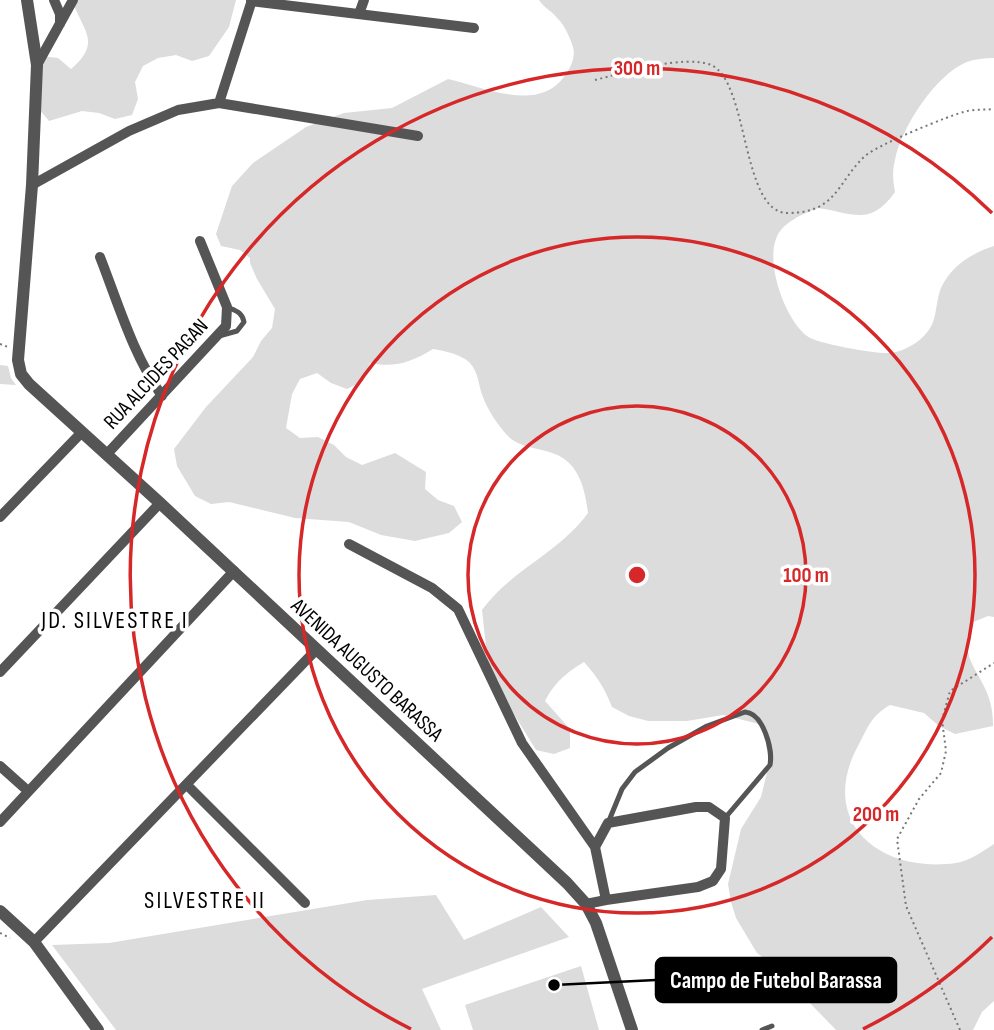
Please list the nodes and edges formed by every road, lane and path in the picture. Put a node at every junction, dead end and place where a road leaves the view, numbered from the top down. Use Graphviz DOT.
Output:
graph roads {
  1 [pos="27,0"];
  2 [pos="54,0"];
  3 [pos="73,0"];
  4 [pos="251,0"];
  5 [pos="364,0"];
  6 [pos="359,14"];
  7 [pos="60,25"];
  8 [pos="474,28"];
  9 [pos="37,65"];
  10 [pos="595,80"];
  11 [pos="219,103"];
  12 [pos="994,109"];
  13 [pos="418,136"];
  14 [pos="32,185"];
  15 [pos="200,241"];
  16 [pos="100,257"];
  17 [pos="227,312"];
  18 [pos="219,336"];
  19 [pos="162,396"];
  20 [pos="82,432"];
  21 [pos="107,454"];
  22 [pos="160,503"];
  23 [pos="0,517"];
  24 [pos="349,544"];
  25 [pos="233,571"];
  26 [pos="317,649"];
  27 [pos="994,663"];
  28 [pos="0,672"];
  29 [pos="0,766"];
  30 [pos="187,785"];
  31 [pos="28,790"];
  32 [pos="726,818"];
  33 [pos="0,822"];
  34 [pos="608,823"];
  35 [pos="595,847"];
  36 [pos="606,900"];
  37 [pos="305,903"];
  38 [pos="586,904"];
  39 [pos="0,911"];
  40 [pos="34,942"];
  41 [pos="772,1026"];
  42 [pos="98,1030"];
  43 [pos="632,1030"];
  44 [pos="762,1030"];
  45 [pos="960,1030"];
  1 -- 9 [label="street"];
  2 -- 7 [label="street"];
  3 -- 7 [label="street"];
  4 -- 6 [label="street"];
  4 -- 11 [label="street"];
  5 -- 6 [label="street"];
  6 -- 8 [label="street"];
  7 -- 9 [label="street"];
  9 -- 14 [label="street"];
  10 -- 12 [label="path"];
  11 -- 13 [label="street"];
  11 -- 14 [label="street"];
  14 -- 20 [label="street, AVENIDA AUGUSTO BARASSA"];
  15 -- 17 [label="street"];
  16 -- 19 [label="street"];
  17 -- 18 [label="street, RUA ALCIDES PAGAN"];
  17 -- 18 [label="lane"];
  18 -- 19 [label="street, RUA ALCIDES PAGAN"];
  19 -- 21 [label="street, RUA ALCIDES PAGAN"];
  20 -- 21 [label="street, AVENIDA AUGUSTO BARASSA"];
  20 -- 23 [label="street"];
  21 -- 22 [label="street, AVENIDA AUGUSTO BARASSA"];
  22 -- 25 [label="street, AVENIDA AUGUSTO BARASSA"];
  22 -- 28 [label="street"];
  24 -- 35 [label="street"];
  25 -- 26 [label="street, AVENIDA AUGUSTO BARASSA"];
  25 -- 31 [label="street"];
  26 -- 30 [label="street"];
  26 -- 38 [label="street, AVENIDA AUGUSTO BARASSA"];
  27 -- 45 [label="path"];
  29 -- 31 [label="street"];
  30 -- 37 [label="street"];
  30 -- 40 [label="street"];
  31 -- 33 [label="street"];
  32 -- 34 [label="street"];
  32 -- 34 [label="lane"];
  32 -- 36 [label="street"];
  34 -- 35 [label="street"];
  35 -- 36 [label="street"];
  36 -- 38 [label="street"];
  38 -- 43 [label="street, AVENIDA AUGUSTO BARASSA"];
  39 -- 40 [label="street"];
  40 -- 42 [label="street"];
  41 -- 44 [label="lane"];
}
